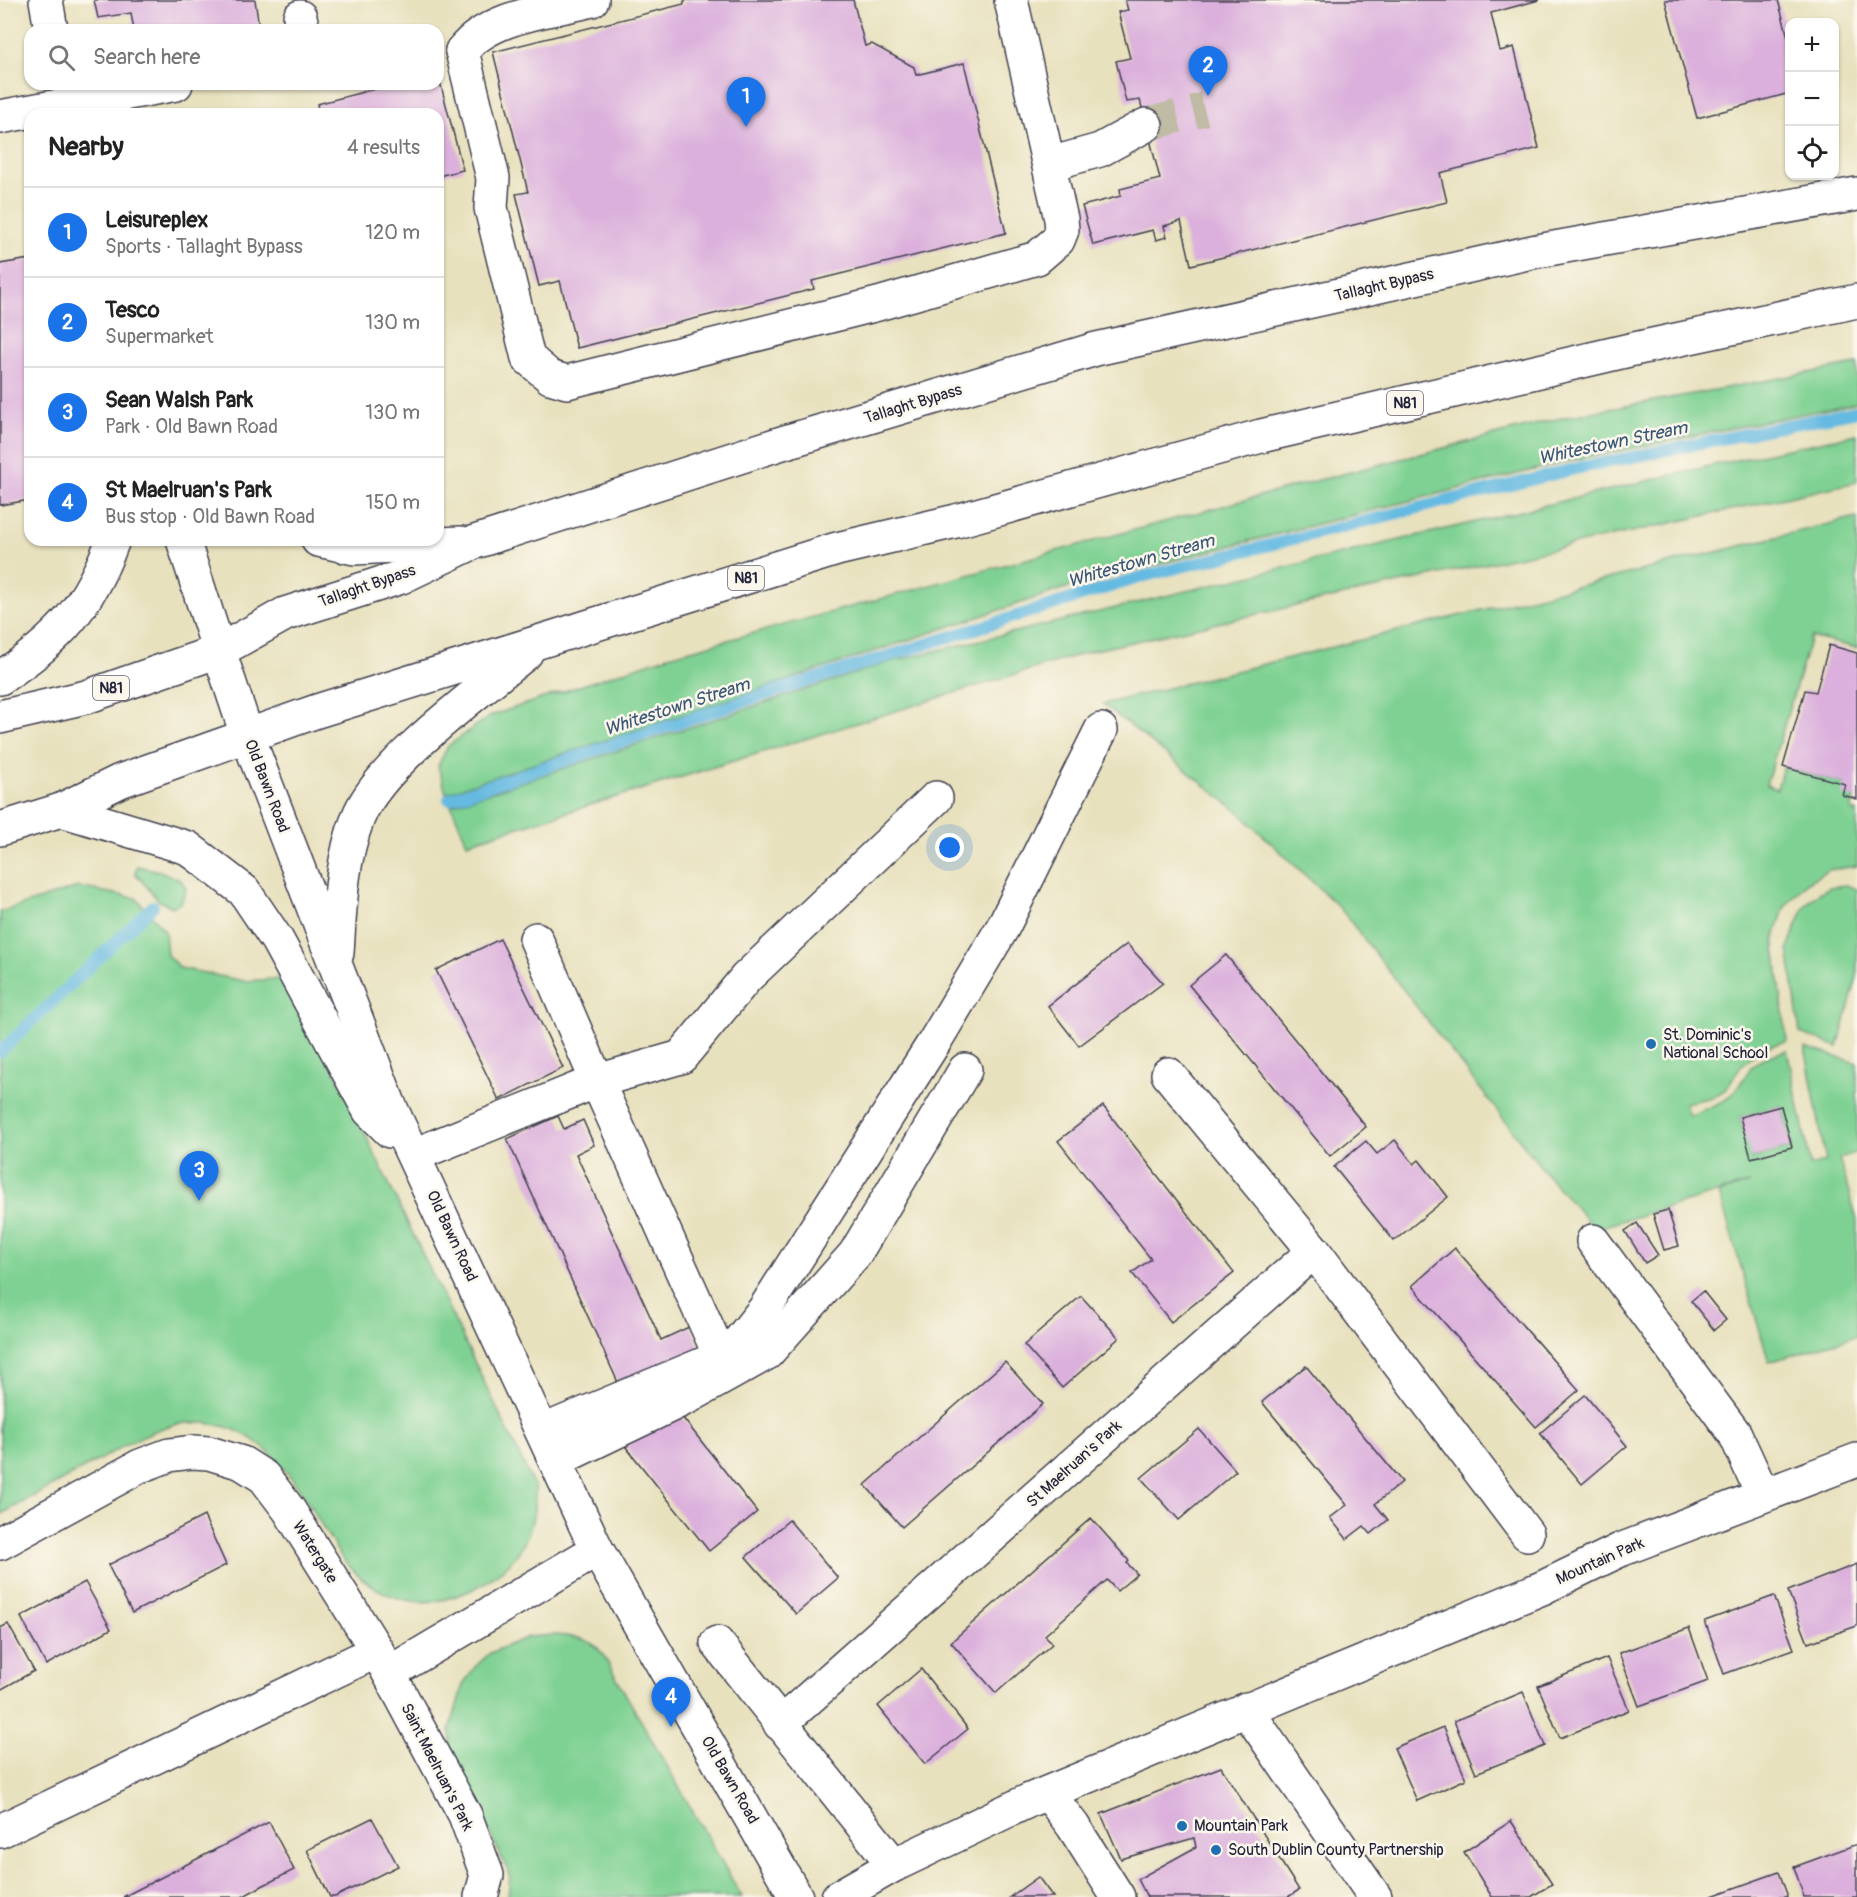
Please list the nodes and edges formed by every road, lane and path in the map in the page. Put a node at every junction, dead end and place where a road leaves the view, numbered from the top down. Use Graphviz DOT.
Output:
graph roads {
  1 [pos="46,0"];
  2 [pos="592,0"];
  3 [pos="1011,0"];
  4 [pos="50,24"];
  5 [pos="450,47"];
  6 [pos="136,90"];
  7 [pos="69,100"];
  8 [pos="37,108"];
  9 [pos="24,111"];
  10 [pos="0,117"];
  11 [pos="1146,125"];
  12 [pos="1050,164"];
  13 [pos="1857,194"];
  14 [pos="1857,301"];
  15 [pos="444,543"];
  16 [pos="472,543"];
  17 [pos="111,546"];
  18 [pos="185,546"];
  19 [pos="345,546"];
  20 [pos="378,546"];
  21 [pos="538,643"];
  22 [pos="219,651"];
  23 [pos="0,678"];
  24 [pos="0,717"];
  25 [pos="1101,730"];
  26 [pos="247,735"];
  27 [pos="936,798"];
  28 [pos="61,810"];
  29 [pos="0,829"];
  30 [pos="536,939"];
  31 [pos="336,964"];
  32 [pos="965,1070"];
  33 [pos="1168,1074"];
  34 [pos="597,1082"];
  35 [pos="414,1155"];
  36 [pos="1593,1241"];
  37 [pos="1314,1251"];
  38 [pos="722,1358"];
  39 [pos="549,1446"];
  40 [pos="1857,1460"];
  41 [pos="1763,1496"];
  42 [pos="1527,1534"];
  43 [pos="0,1543"];
  44 [pos="597,1550"];
  45 [pos="717,1643"];
  46 [pos="383,1662"];
  47 [pos="1246,1709"];
  48 [pos="780,1724"];
  49 [pos="1048,1792"];
  50 [pos="0,1831"];
  51 [pos="894,1865"];
  52 [pos="481,1897"];
  53 [pos="796,1897"];
  54 [pos="838,1897"];
  55 [pos="1118,1897"];
  56 [pos="1375,1897"];
  1 -- 4 [label="main road"];
  2 -- 5 [label="main road"];
  3 -- 12 [label="main road"];
  5 -- 12 [label="main road"];
  6 -- 7 [label="main road"];
  7 -- 8 [label="main road"];
  9 -- 10 [label="main road"];
  11 -- 12 [label="main road"];
  13 -- 16 [label="main road, Tallaght Bypass / N81"];
  14 -- 21 [label="main road, N81"];
  15 -- 16 [label="main road"];
  16 -- 22 [label="main road, Tallaght Bypass / N81"];
  17 -- 23 [label="main road"];
  18 -- 22 [label="main road, Old Bawn Road"];
  19 -- 20 [label="main road"];
  21 -- 26 [label="main road, N81"];
  21 -- 31 [label="main road"];
  22 -- 24 [label="main road, Tallaght Bypass / N81"];
  22 -- 26 [label="main road, Old Bawn Road"];
  25 -- 38 [label="main road"];
  26 -- 28 [label="main road, N81"];
  26 -- 31 [label="main road, Old Bawn Road"];
  27 -- 34 [label="main road"];
  28 -- 29 [label="main road, N81"];
  28 -- 35 [label="main road"];
  30 -- 34 [label="main road"];
  31 -- 35 [label="main road, Old Bawn Road"];
  32 -- 39 [label="main road"];
  33 -- 37 [label="main road"];
  34 -- 35 [label="main road"];
  34 -- 38 [label="main road"];
  35 -- 39 [label="main road, Old Bawn Road"];
  36 -- 41 [label="main road"];
  37 -- 42 [label="main road"];
  37 -- 48 [label="main road, St Maelruan's Park"];
  38 -- 39 [label="main road"];
  39 -- 44 [label="main road, Old Bawn Road"];
  40 -- 41 [label="main road, Mountain Park"];
  41 -- 47 [label="main road, Mountain Park"];
  43 -- 46 [label="main road, Watergate"];
  44 -- 46 [label="main road"];
  44 -- 53 [label="main road, Old Bawn Road"];
  45 -- 48 [label="main road"];
  46 -- 50 [label="main road"];
  46 -- 52 [label="main road, Saint Maelruan's Park"];
  47 -- 49 [label="main road, Mountain Park"];
  47 -- 56 [label="main road"];
  48 -- 51 [label="main road"];
  49 -- 51 [label="main road, Mountain Park"];
  49 -- 55 [label="main road"];
  51 -- 54 [label="main road, Mountain Park"];
}
